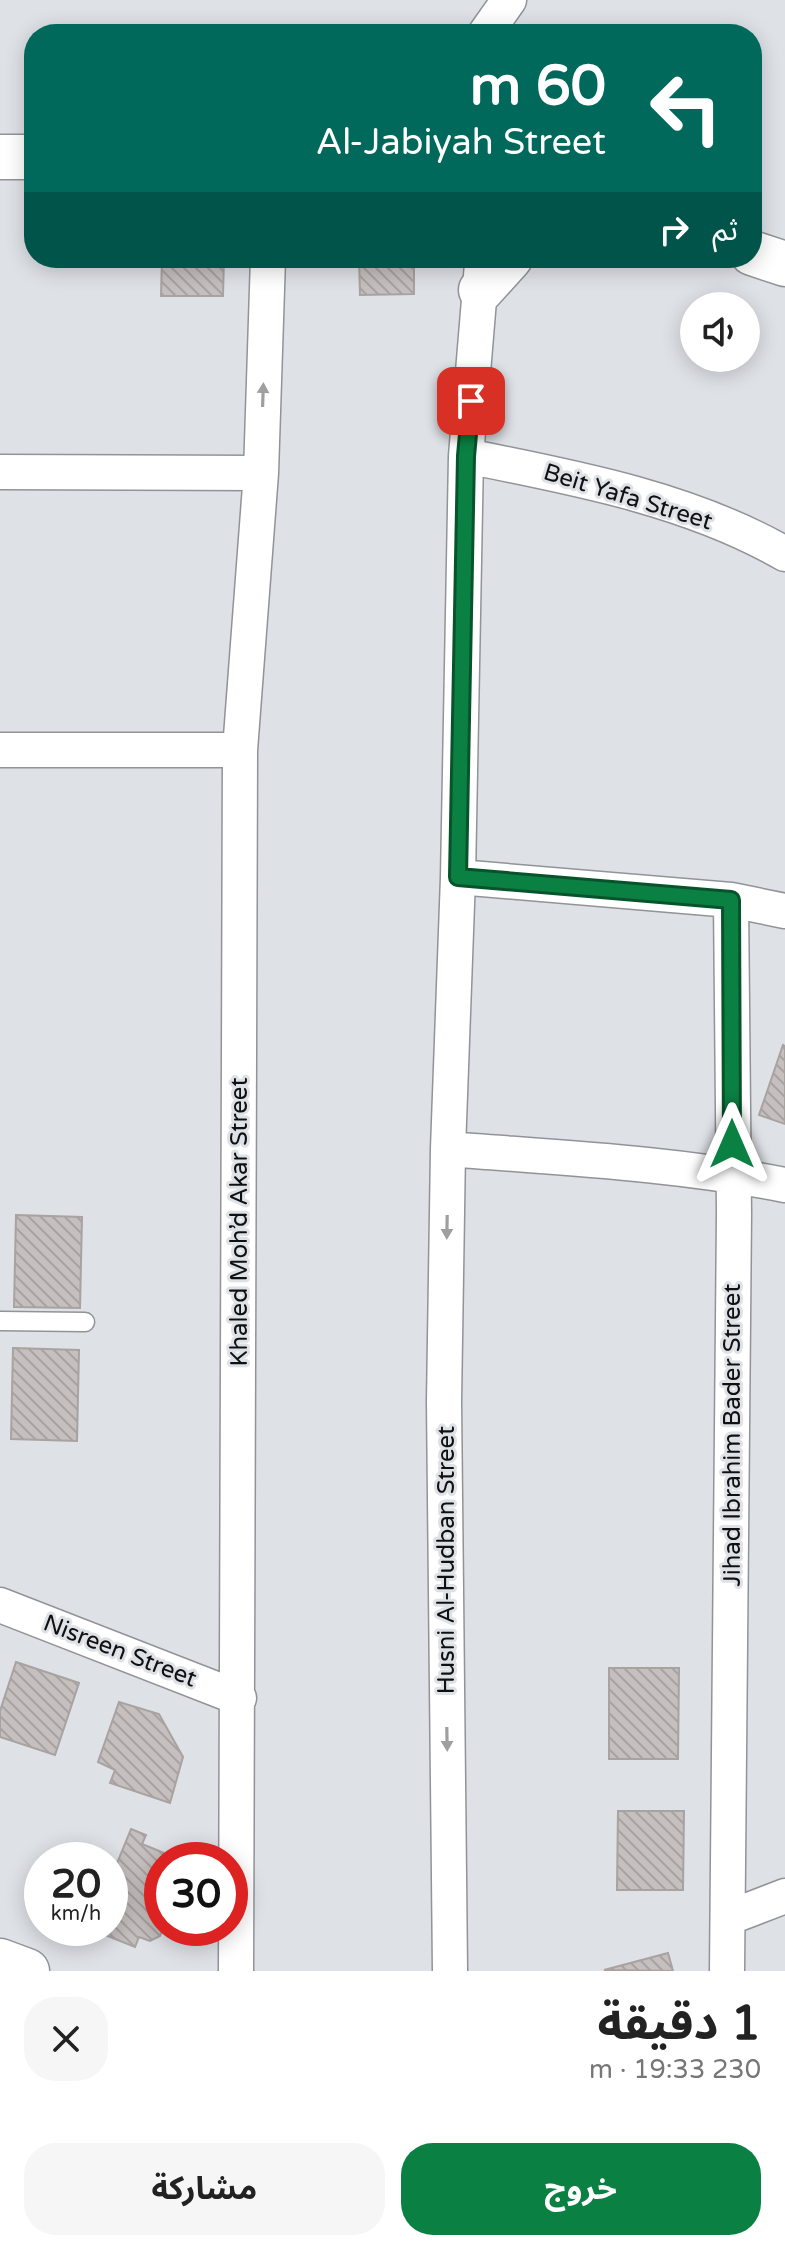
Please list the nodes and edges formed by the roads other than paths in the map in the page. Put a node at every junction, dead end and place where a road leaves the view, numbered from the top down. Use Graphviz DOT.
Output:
graph roads {
  1 [pos="509,0"];
  2 [pos="493,24"];
  3 [pos="0,157"];
  4 [pos="24,157"];
  5 [pos="762,256"];
  6 [pos="785,264"];
  7 [pos="268,268"];
  8 [pos="477,269"];
  9 [pos="466,456"];
  10 [pos="0,472"];
  11 [pos="261,473"];
  12 [pos="785,554"];
  13 [pos="0,750"];
  14 [pos="240,750"];
  15 [pos="458,877"];
  16 [pos="731,900"];
  17 [pos="785,911"];
  18 [pos="448,1149"];
  19 [pos="732,1175"];
  20 [pos="785,1185"];
  21 [pos="0,1321"];
  22 [pos="85,1322"];
  23 [pos="0,1605"];
  24 [pos="239,1698"];
  25 [pos="785,1896"];
  26 [pos="728,1918"];
  27 [pos="0,1961"];
  28 [pos="27,1971"];
  29 [pos="236,1971"];
  30 [pos="450,1971"];
  31 [pos="727,1971"];
  1 -- 2 [label="street"];
  3 -- 4 [label="street"];
  5 -- 6 [label="street"];
  11 -- 7 [label="street, Khaled Moh’d Akar Street, one-way"];
  8 -- 9 [label="street, Husni Al-Hudban Street"];
  9 -- 12 [label="street, Beit Yafa Street"];
  9 -- 15 [label="street, Husni Al-Hudban Street"];
  10 -- 11 [label="street"];
  11 -- 14 [label="street, Khaled Moh’d Akar Street"];
  13 -- 14 [label="street"];
  14 -- 24 [label="street, Khaled Moh’d Akar Street"];
  15 -- 16 [label="street"];
  15 -- 18 [label="street, Husni Al-Hudban Street"];
  16 -- 17 [label="street"];
  16 -- 19 [label="street, Jihad Ibrahim Bader Street"];
  18 -- 19 [label="street"];
  18 -- 30 [label="street, Husni Al-Hudban Street, one-way"];
  19 -- 20 [label="street"];
  19 -- 26 [label="street, Jihad Ibrahim Bader Street"];
  21 -- 22 [label="lane"];
  23 -- 24 [label="street, Nisreen Street"];
  24 -- 29 [label="street, Khaled Moh’d Akar Street"];
  25 -- 26 [label="street"];
  26 -- 31 [label="street, Jihad Ibrahim Bader Street"];
  27 -- 28 [label="street"];
}
